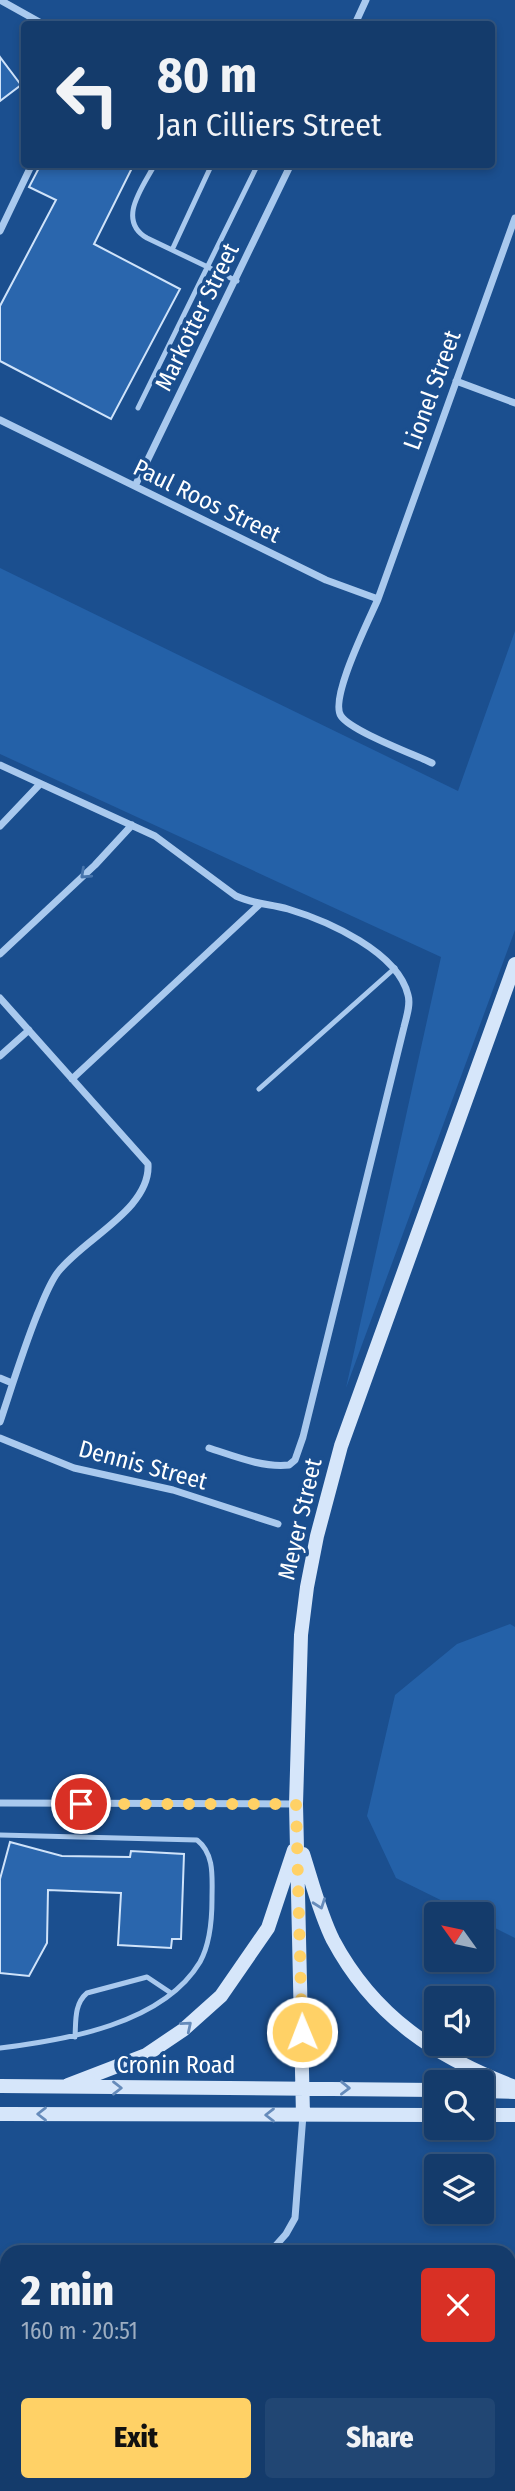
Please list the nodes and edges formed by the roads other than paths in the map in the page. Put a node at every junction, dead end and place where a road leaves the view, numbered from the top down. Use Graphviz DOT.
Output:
graph roads {
  1 [pos="0,0"];
  2 [pos="366,0"];
  3 [pos="38,21"];
  4 [pos="356,21"];
  5 [pos="30,168"];
  6 [pos="153,168"];
  7 [pos="210,168"];
  8 [pos="255,168"];
  9 [pos="289,168"];
  10 [pos="515,218"];
  11 [pos="0,231"];
  12 [pos="172,250"];
  13 [pos="208,267"];
  14 [pos="237,281"];
  15 [pos="456,381"];
  16 [pos="515,403"];
  17 [pos="138,408"];
  18 [pos="0,420"];
  19 [pos="135,486"];
  20 [pos="378,599"];
  21 [pos="432,763"];
  22 [pos="0,765"];
  23 [pos="40,785"];
  24 [pos="132,825"];
  25 [pos="0,826"];
  26 [pos="260,904"];
  27 [pos="0,954"];
  28 [pos="515,964"];
  29 [pos="395,968"];
  30 [pos="1,1000"];
  31 [pos="29,1030"];
  32 [pos="0,1056"];
  33 [pos="72,1079"];
  34 [pos="259,1089"];
  35 [pos="0,1378"];
  36 [pos="12,1383"];
  37 [pos="0,1422"];
  38 [pos="0,1438"];
  39 [pos="209,1448"];
  40 [pos="278,1524"];
  41 [pos="0,1803"];
  42 [pos="296,1804"];
  43 [pos="0,1835"];
  44 [pos="298,1840"];
  45 [pos="171,1993"];
  46 [pos="75,2037"];
  47 [pos="0,2048"];
  48 [pos="0,2086"];
  49 [pos="60,2088"];
  50 [pos="303,2088"];
  51 [pos="424,2090"];
  52 [pos="515,2090"];
  53 [pos="494,2091"];
  54 [pos="0,2114"];
  55 [pos="303,2115"];
  56 [pos="424,2115"];
  57 [pos="494,2115"];
  58 [pos="515,2115"];
  59 [pos="276,2245"];
  1 -- 3 [label="street"];
  2 -- 4 [label="street"];
  5 -- 11 [label="street"];
  6 -- 12 [label="lane"];
  7 -- 12 [label="lane"];
  8 -- 13 [label="lane"];
  9 -- 14 [label="street, Markotter Street"];
  10 -- 15 [label="street, Lionel Street"];
  12 -- 13 [label="lane"];
  13 -- 14 [label="lane"];
  13 -- 17 [label="lane"];
  14 -- 19 [label="street, Markotter Street"];
  15 -- 16 [label="street"];
  15 -- 20 [label="street, Lionel Street"];
  18 -- 19 [label="street, Paul Roos Street"];
  19 -- 20 [label="street, Paul Roos Street"];
  20 -- 21 [label="street"];
  22 -- 23 [label="street"];
  23 -- 24 [label="street"];
  23 -- 25 [label="street"];
  24 -- 26 [label="street"];
  24 -- 27 [label="street, one-way"];
  26 -- 29 [label="street"];
  26 -- 33 [label="street"];
  28 -- 42 [label="street, Meyer Street"];
  29 -- 34 [label="lane"];
  29 -- 39 [label="street"];
  30 -- 31 [label="street"];
  31 -- 32 [label="street"];
  31 -- 33 [label="street"];
  33 -- 36 [label="street"];
  35 -- 36 [label="street"];
  36 -- 37 [label="street"];
  38 -- 40 [label="street, Dennis Street"];
  41 -- 42 [label="street"];
  42 -- 44 [label="street, Meyer Street"];
  43 -- 45 [label="lane"];
  49 -- 44 [label="street, one-way"];
  44 -- 50 [label="street, Meyer Street"];
  44 -- 52 [label="street, one-way"];
  45 -- 46 [label="lane"];
  45 -- 46 [label="lane"];
  46 -- 47 [label="lane"];
  48 -- 49 [label="street, Cronin Road"];
  49 -- 50 [label="street, Cronin Road, one-way"];
  50 -- 51 [label="street, Cronin Road, one-way"];
  50 -- 55 [label="street, Meyer Street"];
  52 -- 53 [label="street"];
  55 -- 54 [label="street, Cronin Road, one-way"];
  55 -- 56 [label="street, Cronin Road"];
  55 -- 59 [label="street"];
  57 -- 58 [label="street"];
}
